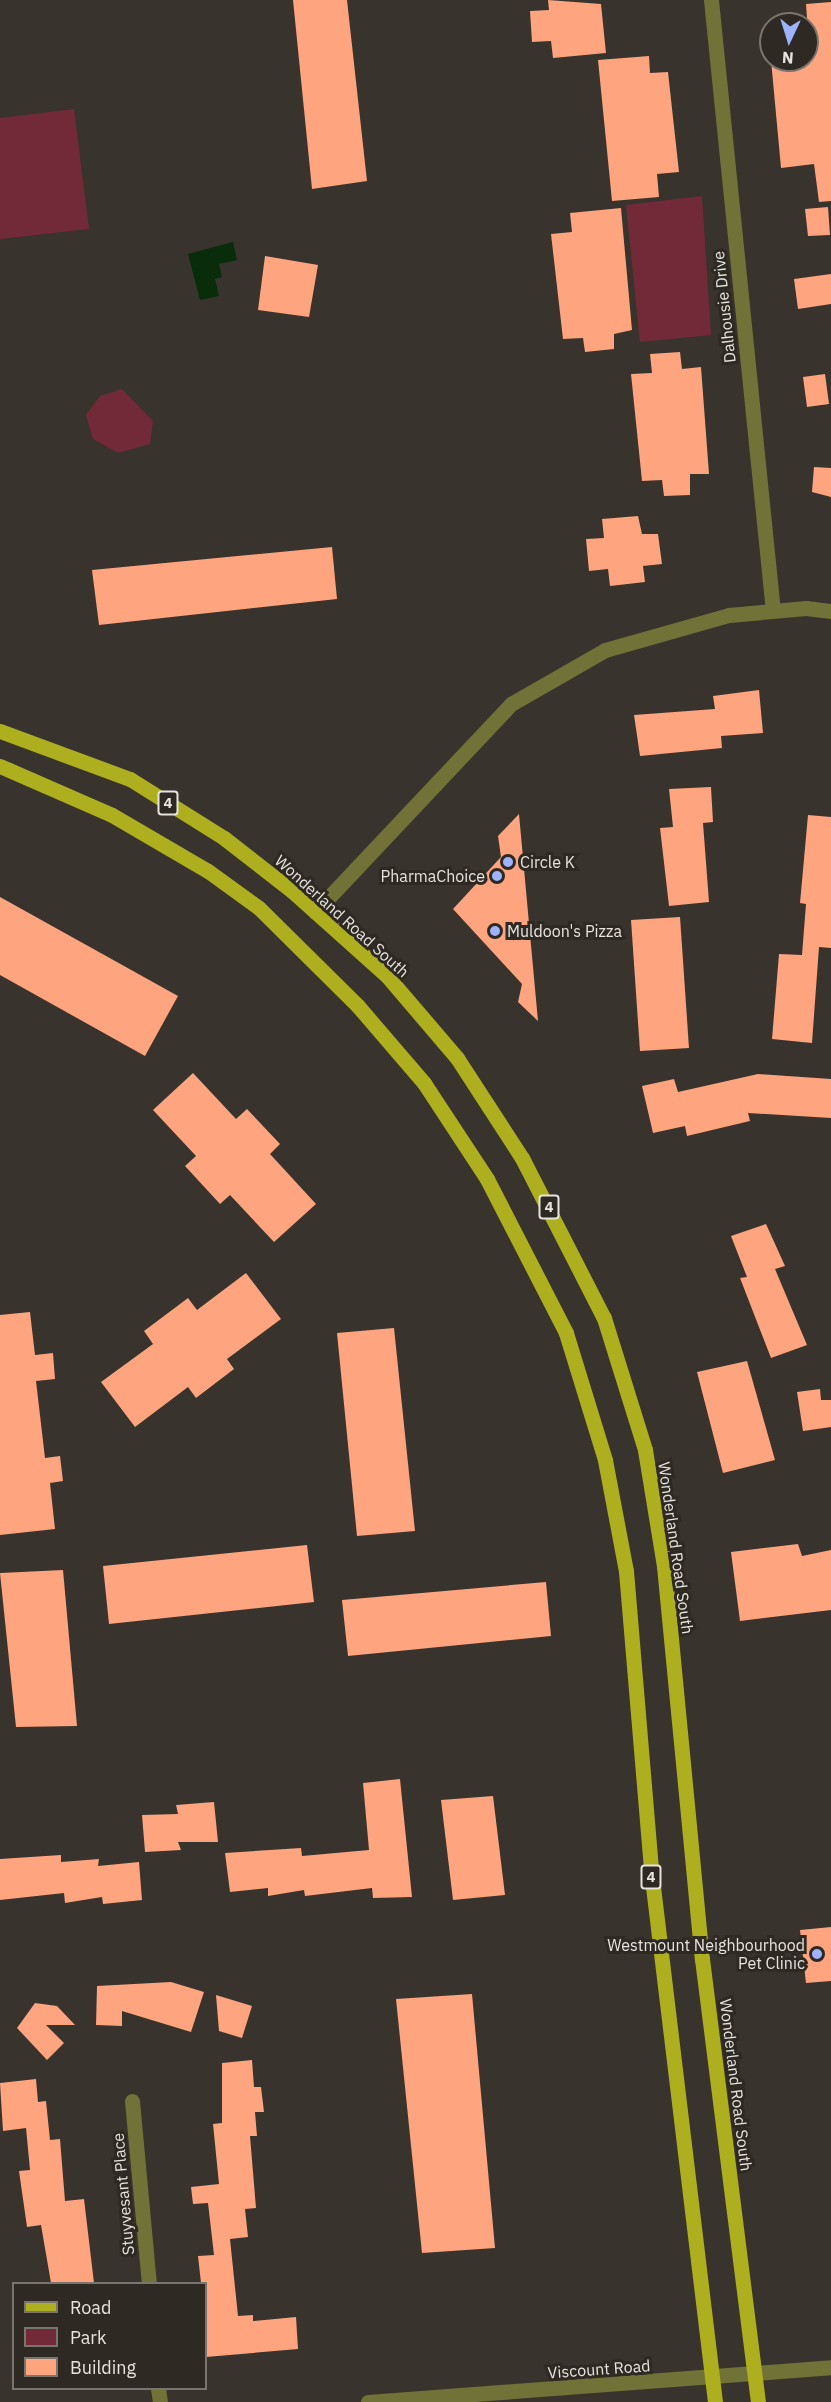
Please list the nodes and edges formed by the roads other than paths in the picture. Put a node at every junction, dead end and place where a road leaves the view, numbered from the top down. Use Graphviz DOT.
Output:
graph roads {
  1 [pos="711,0"];
  2 [pos="773,611"];
  3 [pos="831,611"];
  4 [pos="0,731"];
  5 [pos="0,766"];
  6 [pos="315,912"];
  7 [pos="132,2101"];
  8 [pos="149,2282"];
  9 [pos="831,2367"];
  10 [pos="755,2372"];
  11 [pos="712,2377"];
  12 [pos="368,2402"];
  13 [pos="715,2402"];
  14 [pos="758,2402"];
  1 -- 2 [label="street, Dalhousie Drive"];
  2 -- 3 [label="street"];
  2 -- 6 [label="street"];
  4 -- 6 [label="main road, Wonderland Road South / 4"];
  5 -- 11 [label="main road, 4"];
  6 -- 10 [label="main road, Wonderland Road South / 4"];
  7 -- 8 [label="street, Stuyvesant Place"];
  9 -- 10 [label="street, Viscount Road"];
  10 -- 11 [label="street, Viscount Road"];
  10 -- 14 [label="main road, Wonderland Road South / 4"];
  11 -- 12 [label="street, Viscount Road"];
  11 -- 13 [label="main road, 4"];
}
